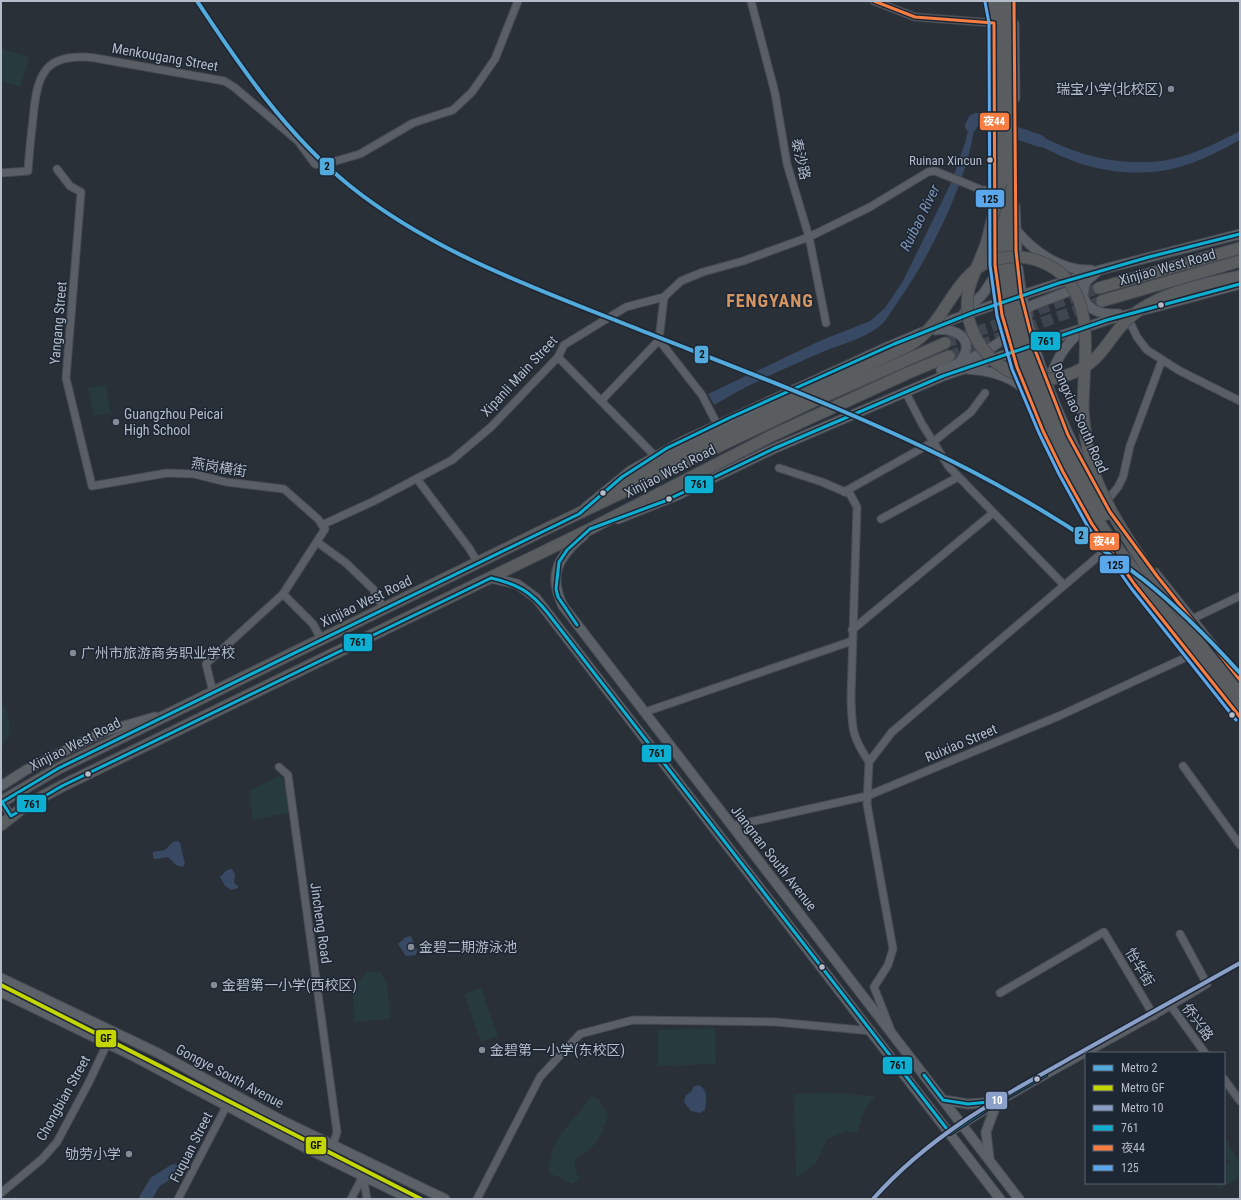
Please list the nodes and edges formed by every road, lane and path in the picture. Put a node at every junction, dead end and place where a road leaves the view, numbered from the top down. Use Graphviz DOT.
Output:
graph roads {
  1 [pos="518,1"];
  2 [pos="751,1"];
  3 [pos="874,1"];
  4 [pos="990,1"];
  5 [pos="995,1"];
  6 [pos="1000,1"];
  7 [pos="1009,1"];
  8 [pos="1014,1"];
  9 [pos="994,23"];
  10 [pos="58,169"];
  11 [pos="1,173"];
  12 [pos="998,186"];
  13 [pos="1016,230"];
  14 [pos="1240,234"];
  15 [pos="809,237"];
  16 [pos="1240,248"];
  17 [pos="1240,261"];
  18 [pos="1100,270"];
  19 [pos="996,274"];
  20 [pos="1240,276"];
  21 [pos="1085,283"];
  22 [pos="1240,284"];
  23 [pos="1098,288"];
  24 [pos="1021,295"];
  25 [pos="664,297"];
  26 [pos="1102,301"];
  27 [pos="999,303"];
  28 [pos="1024,310"];
  29 [pos="1127,315"];
  30 [pos="960,317"];
  31 [pos="826,323"];
  32 [pos="1083,328"];
  33 [pos="924,332"];
  34 [pos="1007,336"];
  35 [pos="659,340"];
  36 [pos="945,343"];
  37 [pos="1034,346"];
  38 [pos="1012,352"];
  39 [pos="949,356"];
  40 [pos="558,357"];
  41 [pos="1162,360"];
  42 [pos="961,366"];
  43 [pos="1049,387"];
  44 [pos="905,391"];
  45 [pos="985,393"];
  46 [pos="1028,393"];
  47 [pos="602,400"];
  48 [pos="1240,401"];
  49 [pos="717,424"];
  50 [pos="933,442"];
  51 [pos="655,456"];
  52 [pos="779,468"];
  53 [pos="958,477"];
  54 [pos="416,480"];
  55 [pos="92,486"];
  56 [pos="844,492"];
  57 [pos="1105,504"];
  58 [pos="993,513"];
  59 [pos="579,514"];
  60 [pos="881,519"];
  61 [pos="324,527"];
  62 [pos="590,529"];
  63 [pos="317,542"];
  64 [pos="1108,548"];
  65 [pos="478,563"];
  66 [pos="491,578"];
  67 [pos="1064,585"];
  68 [pos="283,594"];
  69 [pos="1166,596"];
  70 [pos="1240,596"];
  71 [pos="384,609"];
  72 [pos="1192,619"];
  73 [pos="852,630"];
  74 [pos="321,639"];
  75 [pos="852,641"];
  76 [pos="1191,656"];
  77 [pos="1240,680"];
  78 [pos="1240,690"];
  79 [pos="213,692"];
  80 [pos="1240,705"];
  81 [pos="645,712"];
  82 [pos="166,714"];
  83 [pos="1240,717"];
  84 [pos="869,762"];
  85 [pos="1183,766"];
  86 [pos="279,767"];
  87 [pos="1,786"];
  88 [pos="867,796"];
  89 [pos="1,802"];
  90 [pos="11,816"];
  91 [pos="1,824"];
  92 [pos="732,826"];
  93 [pos="1240,845"];
  94 [pos="1180,934"];
  95 [pos="1,978"];
  96 [pos="1,992"];
  97 [pos="1000,993"];
  98 [pos="1171,1006"];
  99 [pos="1154,1016"];
  100 [pos="890,1030"];
  101 [pos="113,1031"];
  102 [pos="872,1032"];
  103 [pos="107,1043"];
  104 [pos="1088,1052"];
  105 [pos="1204,1052"];
  106 [pos="1085,1054"];
  107 [pos="1225,1080"];
  108 [pos="943,1100"];
  109 [pos="1240,1101"];
  110 [pos="997,1102"];
  111 [pos="226,1107"];
  112 [pos="962,1125"];
  113 [pos="950,1133"];
  114 [pos="333,1145"];
  115 [pos="989,1160"];
  116 [pos="369,1162"];
  117 [pos="363,1176"];
  118 [pos="1,1193"];
  119 [pos="178,1199"];
  120 [pos="351,1199"];
  121 [pos="367,1199"];
  122 [pos="410,1199"];
  123 [pos="445,1199"];
  124 [pos="477,1199"];
  125 [pos="1000,1199"];
  126 [pos="1019,1199"];
  1 -- 11 [label="street, Menkougang Street"];
  2 -- 15 [label="street, 泰沙路"];
  3 -- 9 [label="street"];
  4 -- 9 [label="highway"];
  5 -- 9 [label="main road"];
  6 -- 12 [label="highway"];
  7 -- 69 [label="highway, bridge"];
  8 -- 13 [label="main road, Dongxiao South Road"];
  9 -- 12 [label="main road"];
  10 -- 55 [label="street, Yangang Street"];
  12 -- 15 [label="street, Xipanli Main Street"];
  12 -- 19 [label="main road"];
  12 -- 20 [label="highway, bridge"];
  12 -- 80 [label="highway, bridge"];
  13 -- 18 [label="main road"];
  13 -- 24 [label="main road, Dongxiao South Road"];
  14 -- 18 [label="main road"];
  15 -- 25 [label="street, Xipanli Main Street"];
  15 -- 31 [label="street, 泰沙路"];
  16 -- 23 [label="highway, Xinjiao West Road"];
  17 -- 26 [label="highway, Xinjiao West Road"];
  18 -- 21 [label="main road"];
  18 -- 24 [label="main road"];
  19 -- 27 [label="main road"];
  19 -- 30 [label="main road"];
  21 -- 28 [label="main road"];
  21 -- 29 [label="main road"];
  22 -- 29 [label="main road"];
  24 -- 27 [label="main road"];
  24 -- 28 [label="main road, Dongxiao South Road"];
  24 -- 34 [label="main road"];
  25 -- 35 [label="street"];
  25 -- 40 [label="street, Xipanli Main Street"];
  27 -- 30 [label="main road"];
  27 -- 34 [label="main road"];
  28 -- 37 [label="main road, Dongxiao South Road"];
  28 -- 38 [label="main road"];
  29 -- 32 [label="main road"];
  29 -- 41 [label="street"];
  30 -- 33 [label="main road"];
  32 -- 37 [label="main road"];
  32 -- 43 [label="main road"];
  33 -- 42 [label="main road"];
  33 -- 49 [label="main road"];
  34 -- 38 [label="main road"];
  34 -- 42 [label="main road"];
  35 -- 47 [label="street"];
  35 -- 49 [label="street"];
  36 -- 59 [label="highway, Xinjiao West Road"];
  37 -- 38 [label="main road"];
  37 -- 43 [label="main road, Dongxiao South Road"];
  38 -- 42 [label="main road"];
  38 -- 46 [label="main road"];
  39 -- 62 [label="highway, Xinjiao West Road"];
  40 -- 47 [label="street"];
  40 -- 54 [label="street, Xipanli Main Street"];
  41 -- 48 [label="street"];
  41 -- 57 [label="street"];
  42 -- 44 [label="main road"];
  42 -- 46 [label="main road"];
  43 -- 46 [label="main road"];
  43 -- 57 [label="main road, Dongxiao South Road"];
  44 -- 50 [label="street"];
  44 -- 62 [label="main road"];
  45 -- 50 [label="street"];
  46 -- 64 [label="main road"];
  47 -- 51 [label="street"];
  49 -- 51 [label="main road"];
  50 -- 53 [label="street"];
  50 -- 56 [label="street"];
  51 -- 59 [label="main road"];
  52 -- 56 [label="street"];
  53 -- 58 [label="street"];
  53 -- 60 [label="street"];
  54 -- 61 [label="street, Xipanli Main Street"];
  54 -- 65 [label="street"];
  55 -- 61 [label="street, 燕岗横街"];
  56 -- 73 [label="street"];
  57 -- 72 [label="main road, Dongxiao South Road"];
  58 -- 67 [label="street"];
  58 -- 73 [label="street"];
  59 -- 65 [label="highway, Xinjiao West Road"];
  59 -- 69 [label="highway, bridge"];
  61 -- 63 [label="street"];
  62 -- 66 [label="highway, Xinjiao West Road"];
  62 -- 81 [label="main road, Jiangnan South Avenue"];
  63 -- 68 [label="street"];
  63 -- 71 [label="street"];
  64 -- 67 [label="street"];
  64 -- 76 [label="main road"];
  65 -- 71 [label="highway, Xinjiao West Road"];
  66 -- 90 [label="highway, Xinjiao West Road"];
  66 -- 102 [label="main road, Jiangnan South Avenue"];
  67 -- 84 [label="street"];
  68 -- 74 [label="street"];
  68 -- 79 [label="street"];
  69 -- 78 [label="highway"];
  70 -- 72 [label="street"];
  71 -- 74 [label="highway, Xinjiao West Road"];
  72 -- 77 [label="main road, Dongxiao South Road"];
  73 -- 75 [label="street"];
  74 -- 79 [label="highway, Xinjiao West Road"];
  75 -- 81 [label="street"];
  75 -- 84 [label="street"];
  76 -- 83 [label="main road"];
  76 -- 88 [label="street, Ruixiao Street"];
  79 -- 82 [label="highway, Xinjiao West Road"];
  81 -- 92 [label="main road, Jiangnan South Avenue"];
  82 -- 87 [label="main road"];
  82 -- 89 [label="highway, Xinjiao West Road"];
  84 -- 88 [label="street"];
  85 -- 93 [label="street"];
  86 -- 114 [label="street, Jincheng Road"];
  88 -- 92 [label="street, Ruixiao Street"];
  88 -- 100 [label="street"];
  89 -- 90 [label="street"];
  90 -- 91 [label="highway, Xinjiao West Road"];
  92 -- 100 [label="main road, Jiangnan South Avenue"];
  94 -- 98 [label="street"];
  95 -- 101 [label="main road, Gongye South Avenue"];
  96 -- 103 [label="main road"];
  97 -- 99 [label="street, 怡华街"];
  98 -- 99 [label="street"];
  98 -- 105 [label="street, 侨兴路"];
  99 -- 104 [label="street"];
  100 -- 108 [label="main road, Jiangnan South Avenue"];
  101 -- 103 [label="street, Chongbian Street"];
  101 -- 114 [label="main road, Gongye South Avenue"];
  102 -- 113 [label="main road, Jiangnan South Avenue"];
  102 -- 124 [label="street"];
  103 -- 111 [label="main road"];
  103 -- 118 [label="street, Chongbian Street"];
  106 -- 110 [label="street"];
  107 -- 109 [label="street"];
  108 -- 110 [label="main road"];
  108 -- 112 [label="main road, Jiangnan South Avenue"];
  110 -- 112 [label="street"];
  110 -- 115 [label="main road"];
  111 -- 117 [label="main road"];
  111 -- 119 [label="street, Fuquan Street"];
  112 -- 113 [label="street"];
  112 -- 115 [label="main road, Jiangnan South Avenue"];
  113 -- 125 [label="main road, Jiangnan South Avenue"];
  114 -- 116 [label="main road, Gongye South Avenue"];
  115 -- 126 [label="main road, Jiangnan South Avenue"];
  116 -- 117 [label="main road"];
  116 -- 123 [label="main road, Gongye South Avenue"];
  117 -- 120 [label="street"];
  117 -- 121 [label="street"];
  117 -- 122 [label="main road"];
}
